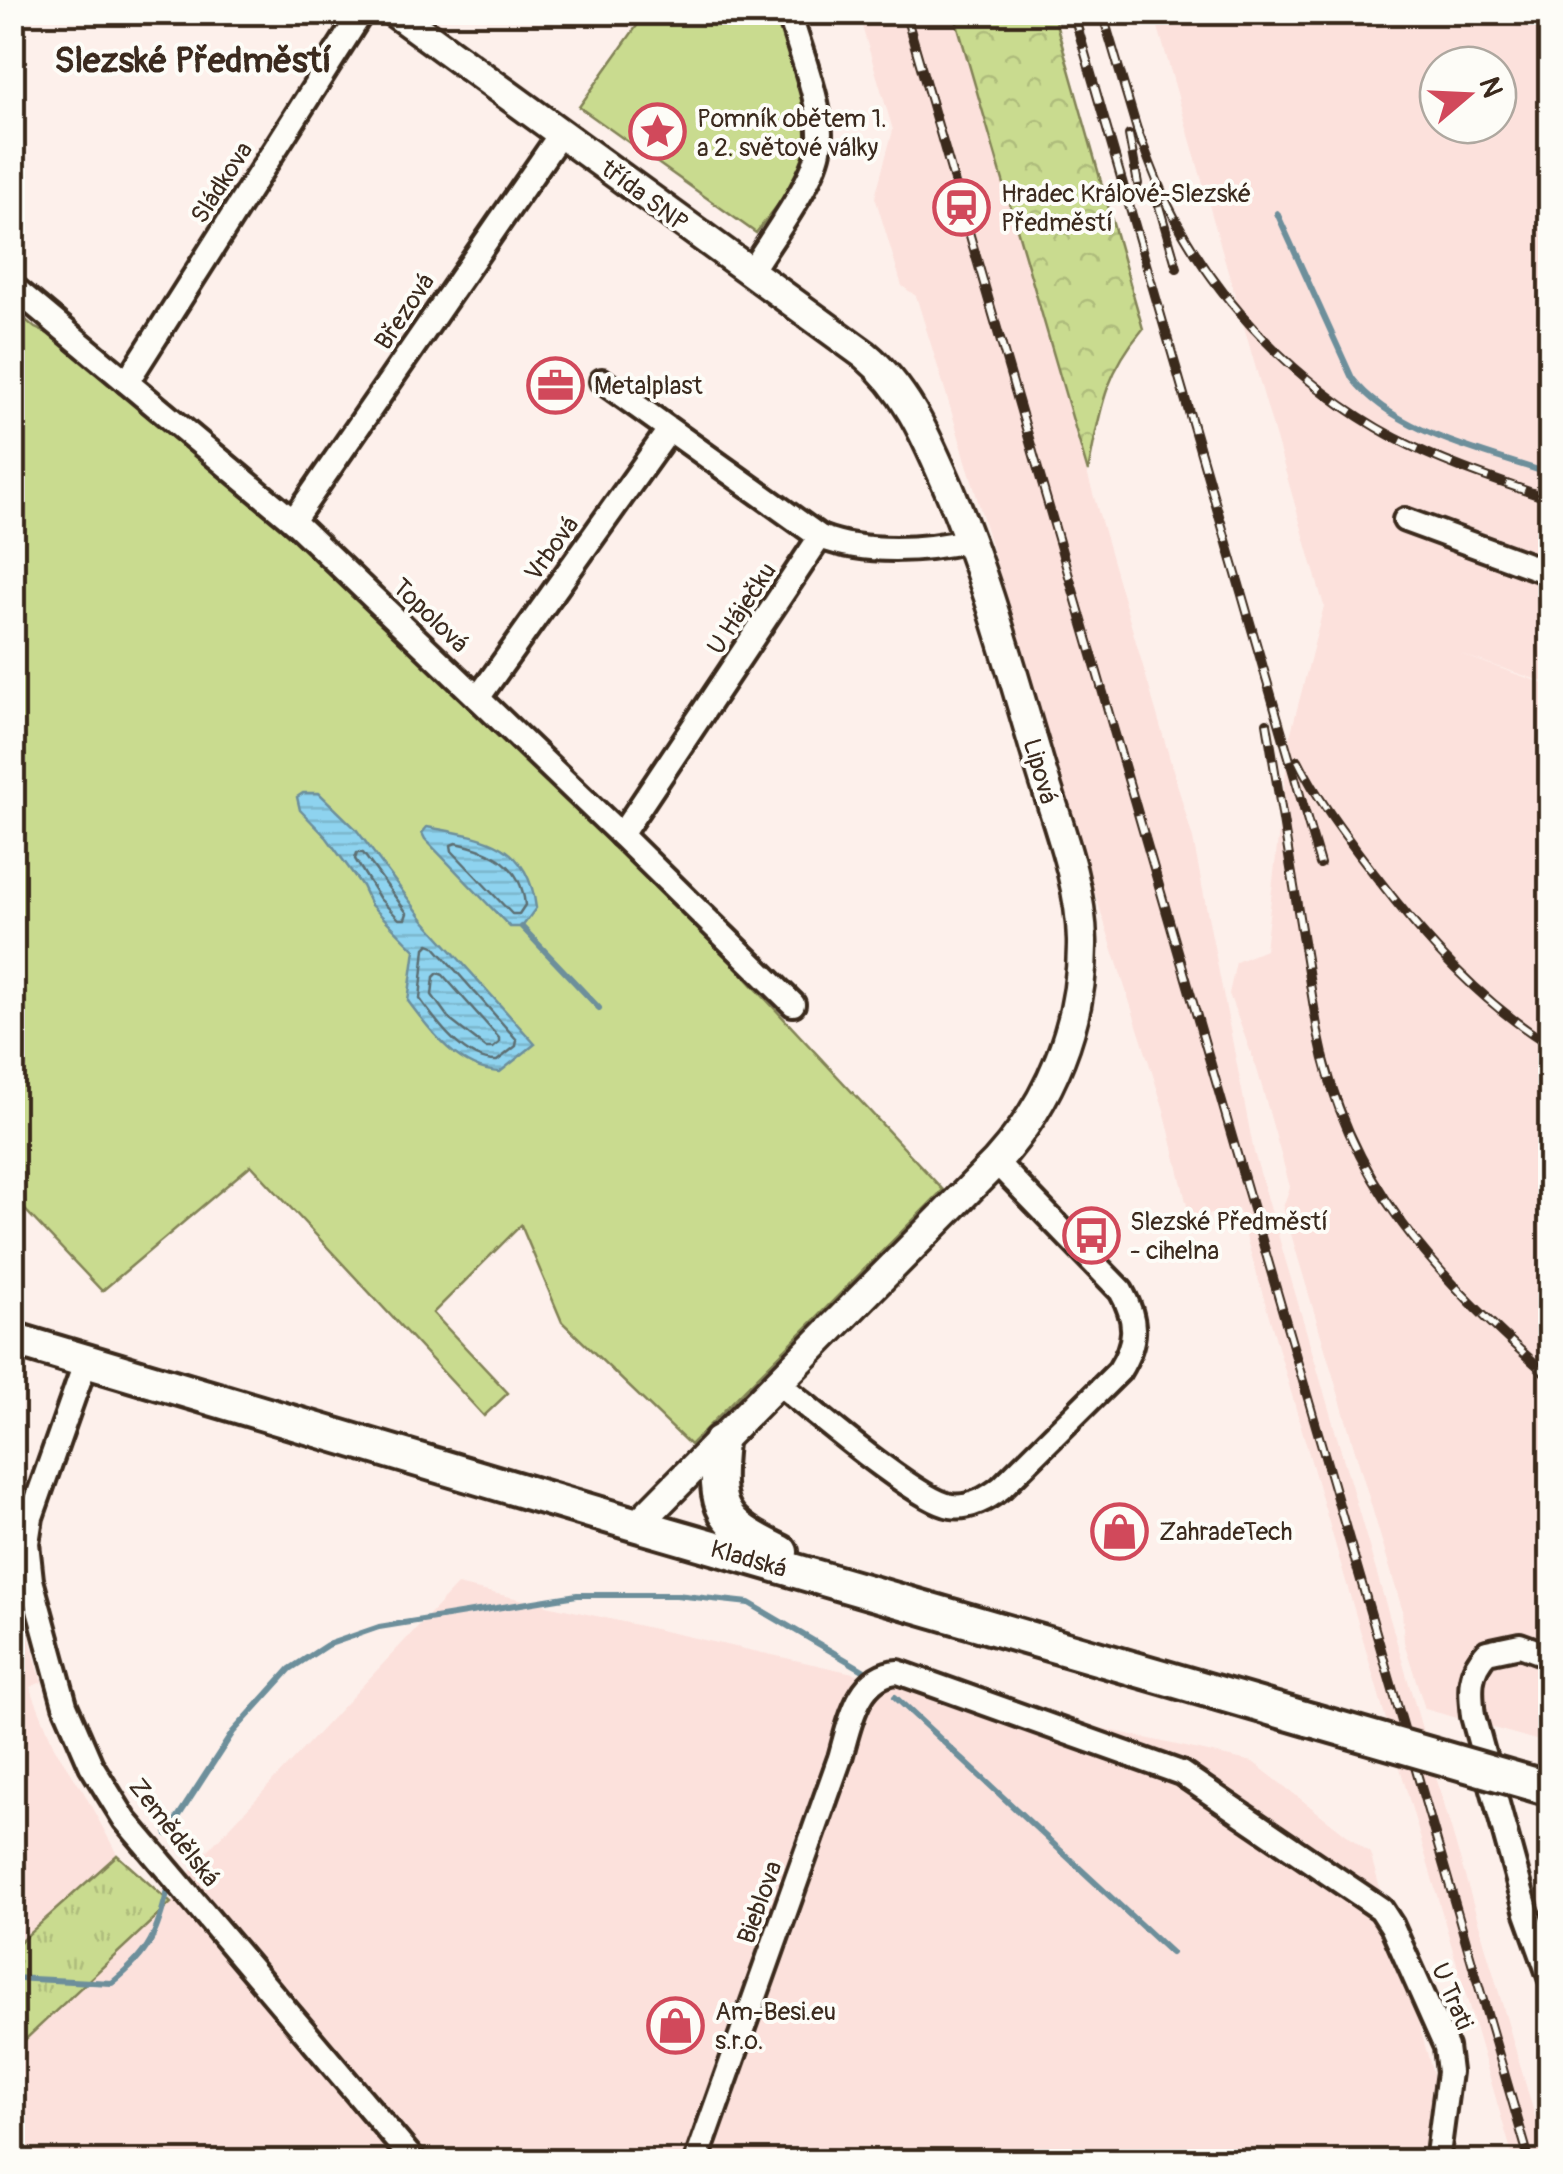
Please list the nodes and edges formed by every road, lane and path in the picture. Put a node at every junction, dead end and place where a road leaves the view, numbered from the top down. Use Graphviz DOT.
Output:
graph roads {
  1 [pos="362,12"];
  2 [pos="394,12"];
  3 [pos="789,12"];
  4 [pos="561,133"];
  5 [pos="750,272"];
  6 [pos="12,286"];
  7 [pos="602,380"];
  8 [pos="893,381"];
  9 [pos="127,382"];
  10 [pos="669,430"];
  11 [pos="1405,520"];
  12 [pos="293,521"];
  13 [pos="820,537"];
  14 [pos="970,540"];
  15 [pos="1550,573"];
  16 [pos="478,698"];
  17 [pos="621,835"];
  18 [pos="793,1004"];
  19 [pos="996,1162"];
  20 [pos="12,1339"];
  21 [pos="86,1361"];
  22 [pos="778,1383"];
  23 [pos="720,1442"];
  24 [pos="637,1525"];
  25 [pos="20,1545"];
  26 [pos="853,1588"];
  27 [pos="1550,1656"];
  28 [pos="1549,1789"];
  29 [pos="1386,1917"];
  30 [pos="1550,1977"];
  31 [pos="415,2162"];
  32 [pos="696,2162"];
  33 [pos="1437,2162"];
  1 -- 9 [label="street, Sládkova"];
  2 -- 4 [label="street, třída SNP"];
  3 -- 5 [label="street"];
  4 -- 5 [label="street, třída SNP"];
  4 -- 12 [label="street, Březová"];
  5 -- 8 [label="street, třída SNP"];
  6 -- 9 [label="street, Topolová"];
  7 -- 10 [label="street"];
  8 -- 14 [label="street, Lipová"];
  9 -- 12 [label="street, Topolová"];
  10 -- 13 [label="street"];
  10 -- 16 [label="street, Vrbová"];
  11 -- 15 [label="street"];
  12 -- 16 [label="street, Topolová"];
  13 -- 14 [label="street"];
  13 -- 17 [label="street, U Háječku"];
  14 -- 19 [label="street, Lipová"];
  16 -- 17 [label="street, Topolová"];
  17 -- 18 [label="street, Topolová"];
  19 -- 22 [label="street, Lipová"];
  19 -- 22 [label="street"];
  20 -- 21 [label="main road, Kladská"];
  21 -- 24 [label="main road, Kladská"];
  21 -- 25 [label="street, Zemědělská"];
  22 -- 23 [label="street, Lipová"];
  23 -- 24 [label="street, Lipová"];
  23 -- 26 [label="main road"];
  24 -- 26 [label="main road, Kladská"];
  25 -- 31 [label="street, Zemědělská"];
  26 -- 28 [label="main road, Kladská, bridge"];
  27 -- 30 [label="street"];
  29 -- 32 [label="street, Bieblova"];
  29 -- 33 [label="street, U Trati"];
}
